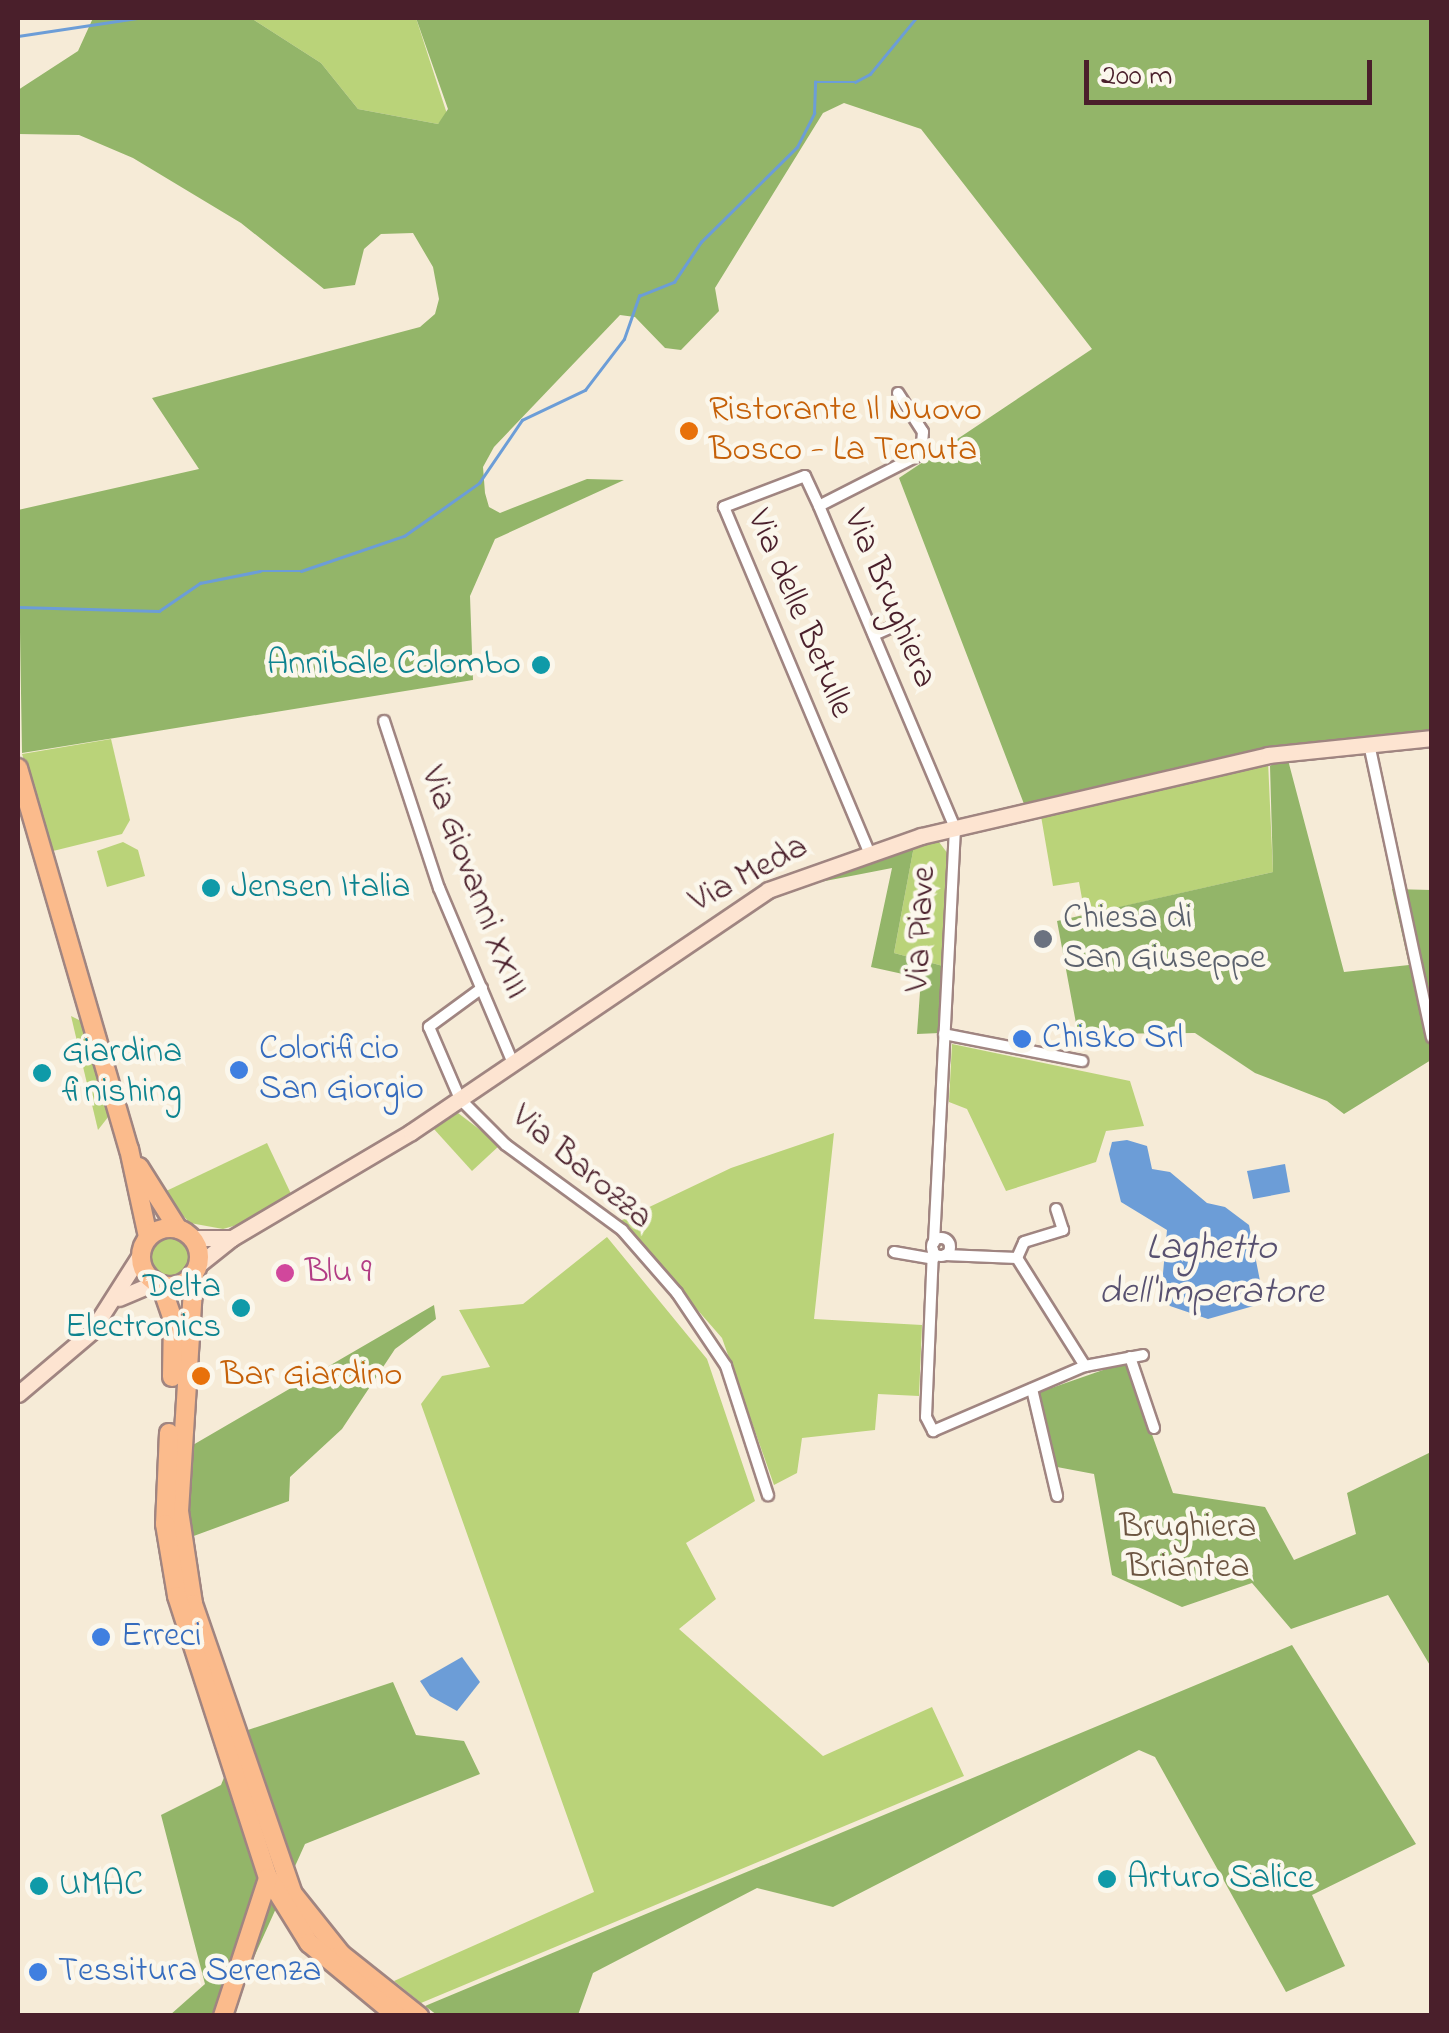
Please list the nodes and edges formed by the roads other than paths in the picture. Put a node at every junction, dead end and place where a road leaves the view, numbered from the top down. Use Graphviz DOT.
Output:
graph roads {
  1 [pos="898,393"];
  2 [pos="819,506"];
  3 [pos="899,624"];
  4 [pos="874,635"];
  5 [pos="384,721"];
  6 [pos="1432,738"];
  7 [pos="1370,744"];
  8 [pos="18,768"];
  9 [pos="955,828"];
  10 [pos="869,852"];
  11 [pos="482,988"];
  12 [pos="944,1034"];
  13 [pos="1432,1036"];
  14 [pos="1082,1061"];
  15 [pos="514,1063"];
  16 [pos="460,1099"];
  17 [pos="129,1149"];
  18 [pos="1056,1210"];
  19 [pos="185,1233"];
  20 [pos="148,1236"];
  21 [pos="232,1238"];
  22 [pos="942,1248"];
  23 [pos="894,1252"];
  24 [pos="140,1254"];
  25 [pos="1017,1258"];
  26 [pos="196,1270"];
  27 [pos="158,1284"];
  28 [pos="112,1304"];
  29 [pos="1142,1355"];
  30 [pos="1130,1358"];
  31 [pos="1084,1366"];
  32 [pos="1032,1390"];
  33 [pos="18,1394"];
  34 [pos="1154,1428"];
  35 [pos="768,1495"];
  36 [pos="1057,1496"];
  37 [pos="268,1877"];
  38 [pos="222,2016"];
  39 [pos="398,2016"];
  40 [pos="420,2016"];
  1 -- 2 [label="street, Via Brughiera"];
  2 -- 4 [label="street, Via Brughiera"];
  2 -- 10 [label="street, Via delle Betulle"];
  3 -- 4 [label="street"];
  4 -- 9 [label="street, Via Brughiera"];
  5 -- 11 [label="street, Via Giovanni XXIII"];
  6 -- 7 [label="street, Via Meda"];
  7 -- 9 [label="street, Via Meda"];
  7 -- 13 [label="street"];
  8 -- 17 [label="main road"];
  9 -- 10 [label="street, Via Meda"];
  9 -- 12 [label="street, Via Piave"];
  10 -- 15 [label="street, Via Meda"];
  11 -- 15 [label="street, Via Giovanni XXIII"];
  11 -- 16 [label="street"];
  12 -- 14 [label="street, Via Piave"];
  12 -- 22 [label="street, Via Piave"];
  15 -- 16 [label="street, Via Meda"];
  16 -- 21 [label="street, Via Meda"];
  16 -- 35 [label="street, Via Barozza"];
  17 -- 19 [label="main road"];
  17 -- 20 [label="main road"];
  18 -- 25 [label="street"];
  19 -- 20 [label="main road"];
  19 -- 21 [label="street"];
  19 -- 26 [label="main road"];
  20 -- 24 [label="main road"];
  21 -- 26 [label="street, Via Meda"];
  22 -- 23 [label="street"];
  22 -- 25 [label="street"];
  22 -- 32 [label="street, Via Piave"];
  24 -- 27 [label="main road"];
  24 -- 28 [label="street"];
  25 -- 31 [label="street"];
  26 -- 27 [label="main road"];
  26 -- 40 [label="main road"];
  27 -- 28 [label="street"];
  27 -- 37 [label="main road"];
  28 -- 33 [label="street"];
  29 -- 30 [label="street"];
  30 -- 31 [label="street"];
  30 -- 34 [label="street"];
  31 -- 32 [label="street"];
  32 -- 36 [label="street"];
  37 -- 38 [label="main road"];
  37 -- 39 [label="main road"];
}
